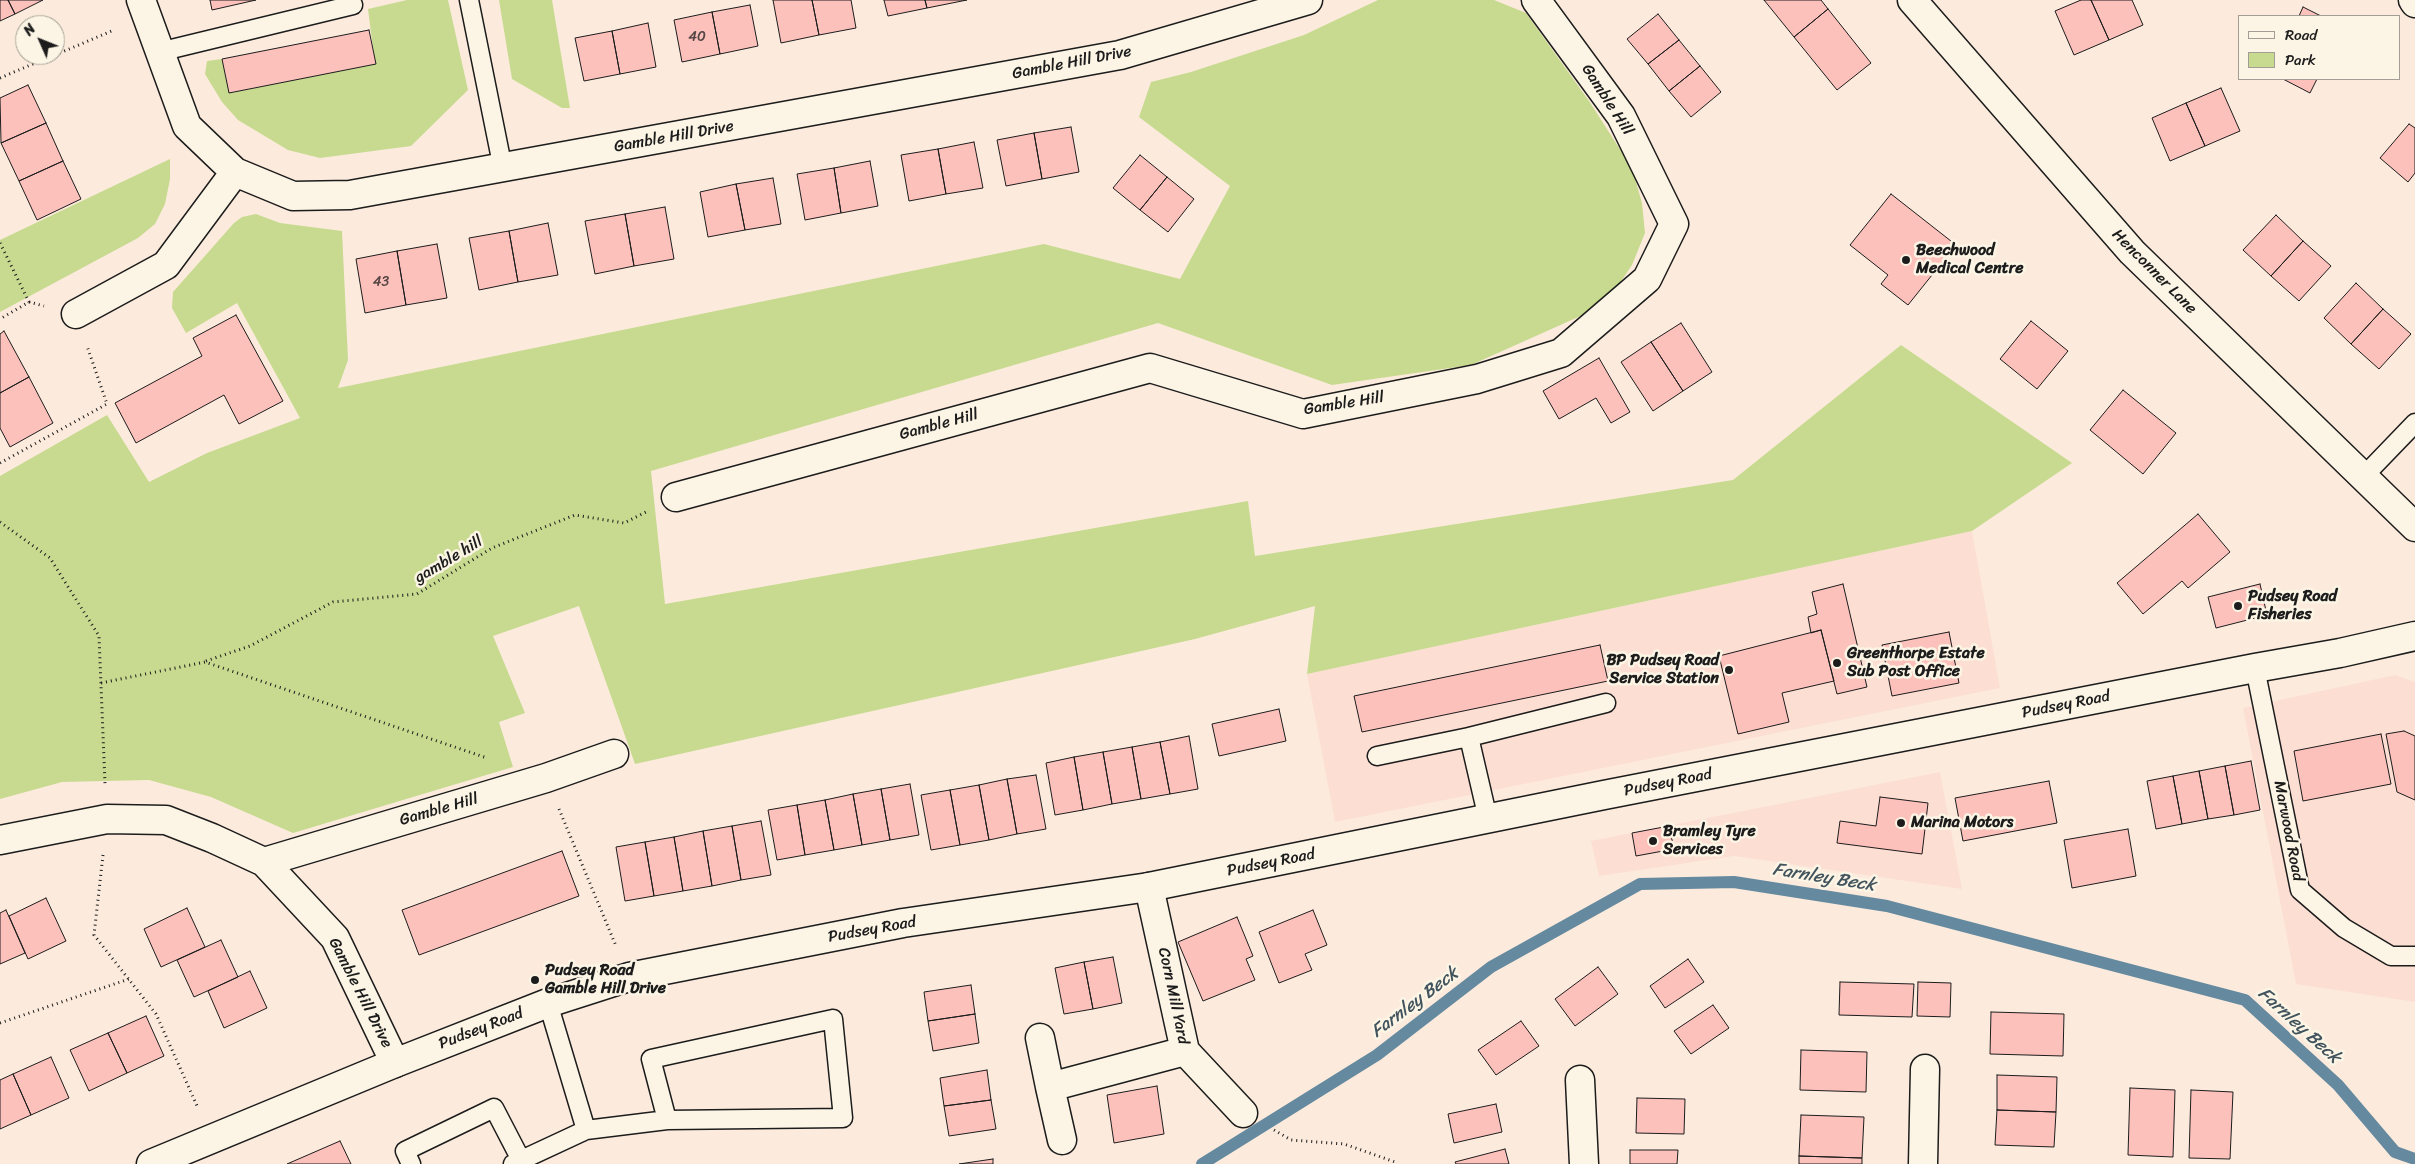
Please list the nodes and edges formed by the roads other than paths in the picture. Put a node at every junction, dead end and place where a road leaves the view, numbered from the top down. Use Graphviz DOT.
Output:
graph roads {
  1 [pos="469,0"];
  2 [pos="1308,0"];
  3 [pos="1536,0"];
  4 [pos="1912,0"];
  5 [pos="353,5"];
  6 [pos="143,8"];
  7 [pos="159,52"];
  8 [pos="503,169"];
  9 [pos="235,172"];
  10 [pos="76,314"];
  11 [pos="2415,423"];
  12 [pos="2363,477"];
  13 [pos="676,497"];
  14 [pos="2415,527"];
  15 [pos="2415,636"];
  16 [pos="2255,668"];
  17 [pos="1606,704"];
  18 [pos="1468,737"];
  19 [pos="614,754"];
  20 [pos="1377,756"];
  21 [pos="1488,818"];
  22 [pos="0,840"];
  23 [pos="264,862"];
  24 [pos="1149,887"];
  25 [pos="2415,956"];
  26 [pos="548,1003"];
  27 [pos="1040,1038"];
  28 [pos="1185,1051"];
  29 [pos="395,1063"];
  30 [pos="1925,1069"];
  31 [pos="1580,1080"];
  32 [pos="1050,1087"];
  33 [pos="1243,1112"];
  34 [pos="667,1120"];
  35 [pos="586,1130"];
  36 [pos="1062,1140"];
  37 [pos="517,1162"];
  38 [pos="151,1164"];
  39 [pos="411,1164"];
  40 [pos="1584,1164"];
  41 [pos="1923,1164"];
  1 -- 8 [label="lane"];
  2 -- 8 [label="street, Gamble Hill Drive"];
  3 -- 13 [label="street, Gamble Hill"];
  4 -- 12 [label="street, Henconner Lane"];
  5 -- 7 [label="lane"];
  6 -- 7 [label="street, Gamble Hill Drive"];
  7 -- 9 [label="street, Gamble Hill Drive"];
  8 -- 9 [label="street, Gamble Hill Drive"];
  9 -- 10 [label="street"];
  11 -- 12 [label="lane"];
  12 -- 14 [label="street, Henconner Lane"];
  15 -- 16 [label="street, Pudsey Road"];
  16 -- 21 [label="street, Pudsey Road"];
  16 -- 25 [label="lane, Marwood Road"];
  17 -- 18 [label="lane"];
  18 -- 20 [label="lane"];
  18 -- 21 [label="lane"];
  19 -- 23 [label="street, Gamble Hill"];
  21 -- 24 [label="street, Pudsey Road"];
  22 -- 23 [label="street, Gamble Hill Drive"];
  23 -- 29 [label="street, Gamble Hill Drive"];
  24 -- 26 [label="street, Pudsey Road"];
  24 -- 28 [label="street, Corn Mill Yard"];
  26 -- 29 [label="street, Pudsey Road"];
  26 -- 35 [label="lane"];
  27 -- 32 [label="street"];
  28 -- 32 [label="street"];
  28 -- 33 [label="street, Corn Mill Yard"];
  29 -- 38 [label="street, Pudsey Road"];
  30 -- 41 [label="street"];
  31 -- 40 [label="street"];
  32 -- 36 [label="street"];
  34 -- 34 [label="lane"];
  34 -- 35 [label="lane"];
  35 -- 37 [label="lane"];
  37 -- 39 [label="lane"];
}
